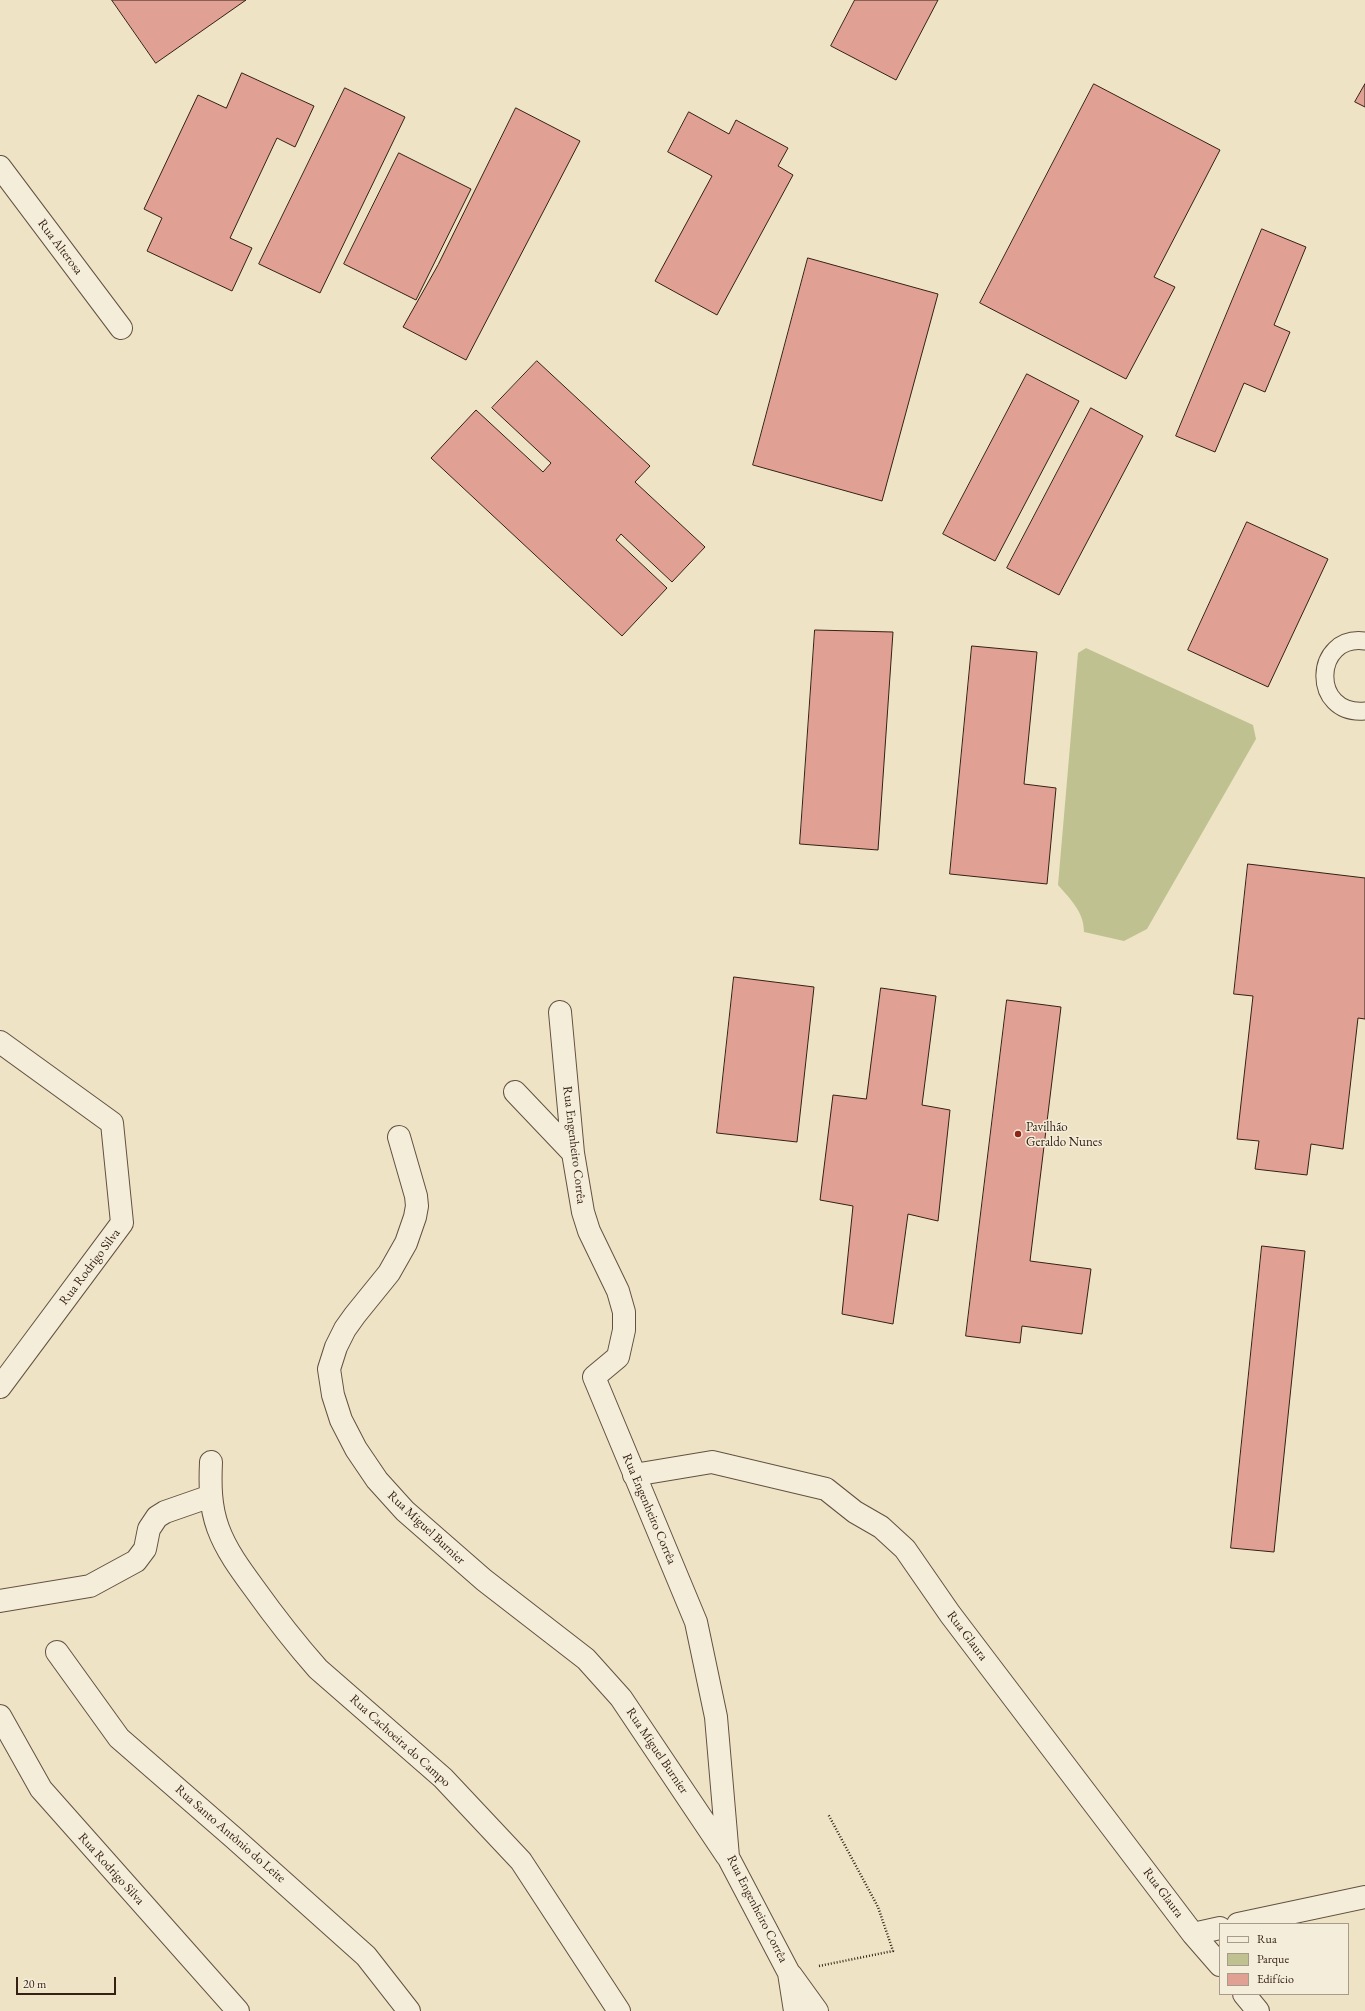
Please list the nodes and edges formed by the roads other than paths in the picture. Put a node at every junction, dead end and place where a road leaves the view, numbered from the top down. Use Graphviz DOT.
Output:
graph roads {
  1 [pos="0,167"];
  2 [pos="121,328"];
  3 [pos="1365,642"];
  4 [pos="1365,711"];
  5 [pos="560,1012"];
  6 [pos="0,1042"];
  7 [pos="515,1092"];
  8 [pos="398,1136"];
  9 [pos="573,1153"];
  10 [pos="0,1387"];
  11 [pos="211,1462"];
  12 [pos="634,1475"];
  13 [pos="211,1496"];
  14 [pos="0,1601"];
  15 [pos="57,1652"];
  16 [pos="0,1716"];
  17 [pos="728,1857"];
  18 [pos="1365,1896"];
  19 [pos="1243,1923"];
  20 [pos="1219,1928"];
  21 [pos="1194,1934"];
  22 [pos="1219,1965"];
  23 [pos="789,1973"];
  24 [pos="1245,1995"];
  25 [pos="238,2011"];
  26 [pos="409,2011"];
  27 [pos="618,2011"];
  28 [pos="795,2011"];
  29 [pos="817,2011"];
  30 [pos="1258,2011"];
  1 -- 2 [label="street, Rua Alterosa"];
  3 -- 4 [label="lane"];
  5 -- 9 [label="street, Rua Engenheiro Corrêa"];
  6 -- 10 [label="street, Rua Rodrigo Silva"];
  7 -- 9 [label="street"];
  8 -- 17 [label="street, Rua Miguel Burnier"];
  9 -- 12 [label="street, Rua Engenheiro Corrêa"];
  11 -- 13 [label="street, Rua Cachoeira do Campo"];
  12 -- 17 [label="street, Rua Engenheiro Corrêa"];
  12 -- 21 [label="street, Rua Glaura"];
  13 -- 14 [label="street"];
  13 -- 27 [label="street, Rua Cachoeira do Campo"];
  15 -- 26 [label="street, Rua Santo Antônio do Leite"];
  16 -- 25 [label="street, Rua Rodrigo Silva"];
  17 -- 23 [label="street, Rua Engenheiro Corrêa"];
  18 -- 19 [label="street"];
  20 -- 21 [label="street"];
  21 -- 22 [label="street, Rua Glaura"];
  23 -- 28 [label="street, Rua Engenheiro Corrêa"];
  23 -- 29 [label="street"];
  24 -- 30 [label="street"];
}
